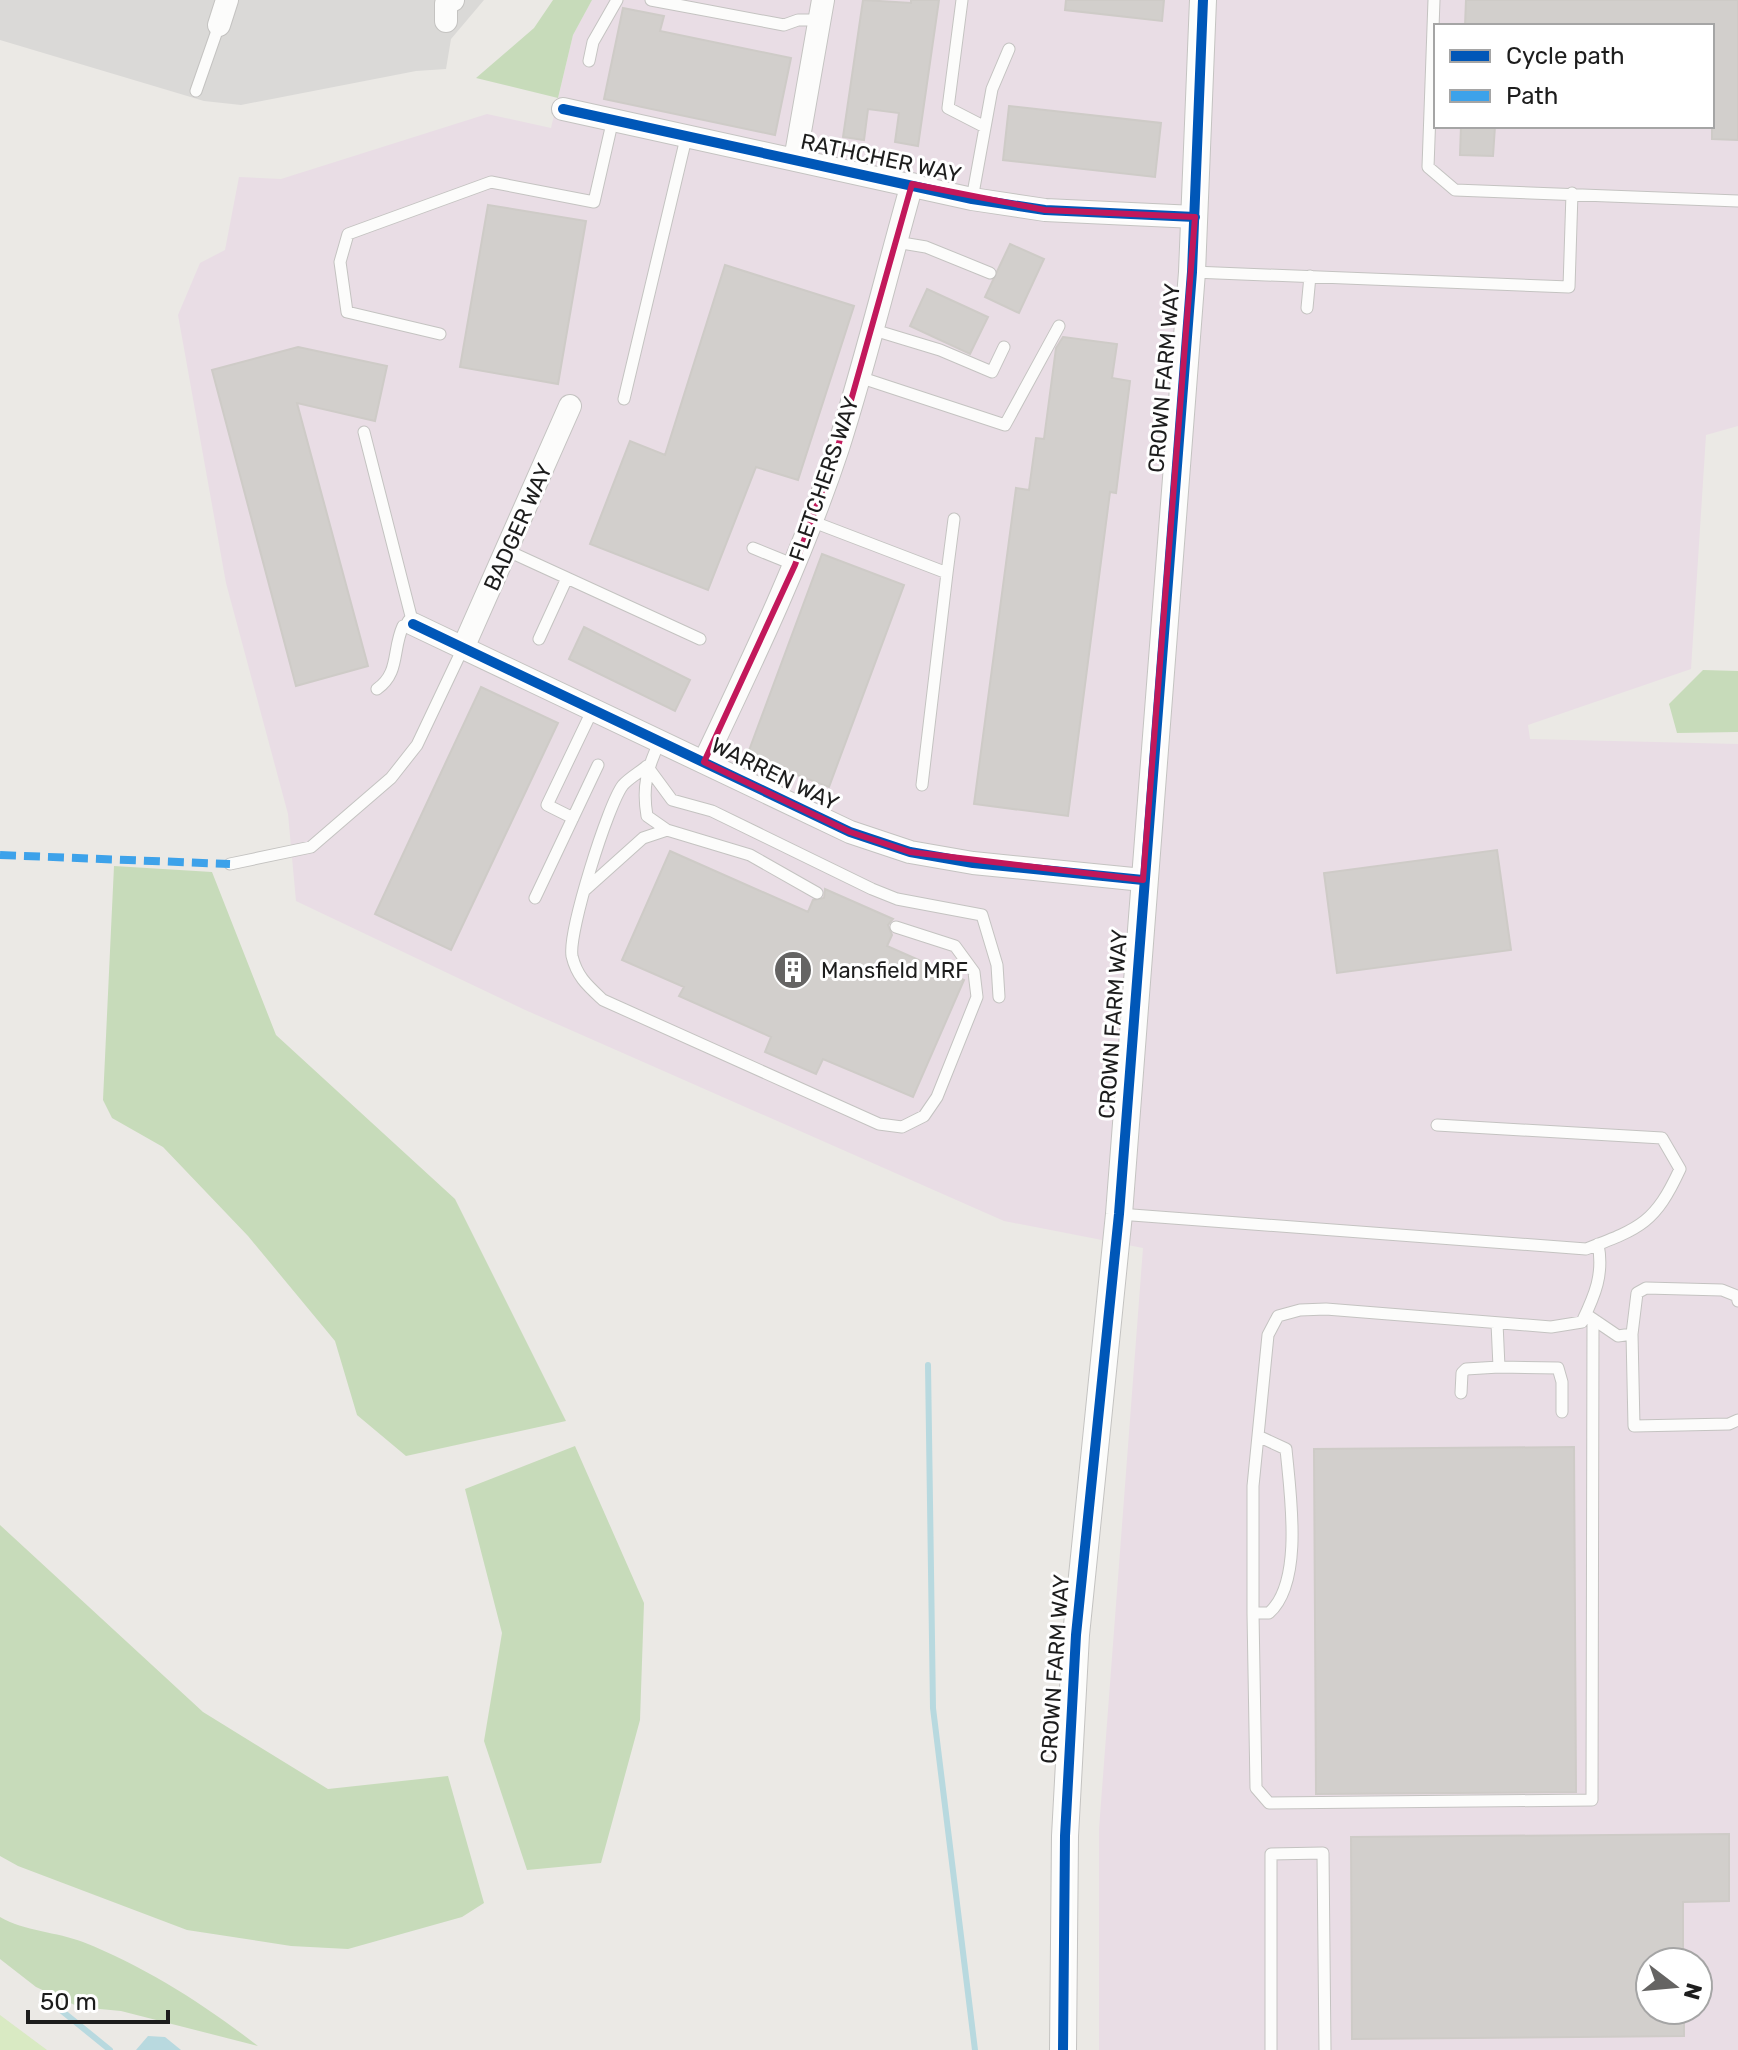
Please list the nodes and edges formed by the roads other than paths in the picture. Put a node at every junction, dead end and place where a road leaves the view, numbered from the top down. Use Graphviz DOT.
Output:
graph roads {
  1 [pos="227,0"];
  2 [pos="617,0"];
  3 [pos="651,0"];
  4 [pos="962,0"];
  5 [pos="1203,0"];
  6 [pos="1434,0"];
  7 [pos="822,10"];
  8 [pos="219,25"];
  9 [pos="1009,49"];
  10 [pos="589,61"];
  11 [pos="196,91"];
  12 [pos="563,109"];
  13 [pos="613,119"];
  14 [pos="985,127"];
  15 [pos="687,134"];
  16 [pos="795,160"];
  17 [pos="912,184"];
  18 [pos="1572,193"];
  19 [pos="972,199"];
  20 [pos="1738,201"];
  21 [pos="1195,217"];
  22 [pos="896,242"];
  23 [pos="1192,272"];
  24 [pos="990,273"];
  25 [pos="1310,276"];
  26 [pos="1307,308"];
  27 [pos="1059,326"];
  28 [pos="874,330"];
  29 [pos="440,334"];
  30 [pos="1004,347"];
  31 [pos="859,377"];
  32 [pos="624,399"];
  33 [pos="570,406"];
  34 [pos="364,432"];
  35 [pos="954,519"];
  36 [pos="811,521"];
  37 [pos="753,548"];
  38 [pos="508,551"];
  39 [pos="795,565"];
  40 [pos="947,573"];
  41 [pos="567,578"];
  42 [pos="413,624"];
  43 [pos="539,639"];
  44 [pos="700,639"];
  45 [pos="463,648"];
  46 [pos="377,689"];
  47 [pos="593,709"];
  48 [pos="660,741"];
  49 [pos="704,762"];
  50 [pos="598,765"];
  51 [pos="647,766"];
  52 [pos="922,785"];
  53 [pos="573,818"];
  54 [pos="667,830"];
  55 [pos="230,864"];
  56 [pos="1143,880"];
  57 [pos="582,892"];
  58 [pos="817,893"];
  59 [pos="535,898"];
  60 [pos="896,927"];
  61 [pos="999,997"];
  62 [pos="1437,1125"];
  63 [pos="1119,1214"];
  64 [pos="1598,1244"];
  65 [pos="1738,1301"];
  66 [pos="1589,1317"];
  67 [pos="1497,1323"];
  68 [pos="1632,1334"];
  69 [pos="1499,1367"];
  70 [pos="1461,1393"];
  71 [pos="1562,1412"];
  72 [pos="1738,1420"];
  73 [pos="1258,1436"];
  74 [pos="1253,1613"];
  75 [pos="1063,2050"];
  76 [pos="1271,2050"];
  77 [pos="1325,2050"];
  1 -- 8 [label="street"];
  2 -- 10 [label="lane"];
  3 -- 7 [label="lane"];
  4 -- 14 [label="lane"];
  5 -- 21 [label="street, CROWN FARM WAY"];
  6 -- 18 [label="lane"];
  7 -- 16 [label="street"];
  8 -- 11 [label="lane"];
  9 -- 14 [label="lane"];
  12 -- 13 [label="street, RATHCHER WAY"];
  13 -- 15 [label="street, RATHCHER WAY"];
  13 -- 29 [label="lane"];
  14 -- 19 [label="lane"];
  15 -- 16 [label="street, RATHCHER WAY"];
  15 -- 32 [label="lane"];
  16 -- 17 [label="street, RATHCHER WAY"];
  17 -- 19 [label="street, RATHCHER WAY"];
  17 -- 22 [label="street, FLETCHERS WAY"];
  18 -- 20 [label="lane"];
  18 -- 25 [label="lane"];
  19 -- 21 [label="street, RATHCHER WAY"];
  21 -- 23 [label="street, CROWN FARM WAY"];
  22 -- 24 [label="lane"];
  22 -- 28 [label="street, FLETCHERS WAY"];
  23 -- 25 [label="lane"];
  23 -- 56 [label="street, CROWN FARM WAY"];
  25 -- 26 [label="lane"];
  27 -- 31 [label="lane"];
  28 -- 30 [label="lane"];
  28 -- 31 [label="street, FLETCHERS WAY"];
  31 -- 36 [label="street, FLETCHERS WAY"];
  33 -- 38 [label="street, BADGER WAY"];
  34 -- 42 [label="lane"];
  35 -- 40 [label="lane"];
  36 -- 39 [label="street, FLETCHERS WAY"];
  36 -- 40 [label="lane"];
  37 -- 39 [label="lane"];
  38 -- 41 [label="lane"];
  38 -- 45 [label="street, BADGER WAY"];
  39 -- 49 [label="street, FLETCHERS WAY"];
  40 -- 52 [label="lane"];
  41 -- 43 [label="lane"];
  41 -- 44 [label="lane"];
  42 -- 45 [label="street, WARREN WAY"];
  42 -- 46 [label="lane"];
  45 -- 47 [label="street, WARREN WAY"];
  45 -- 55 [label="lane"];
  47 -- 48 [label="street, WARREN WAY"];
  47 -- 53 [label="lane"];
  48 -- 49 [label="street, WARREN WAY"];
  48 -- 51 [label="lane"];
  49 -- 56 [label="street, WARREN WAY"];
  50 -- 53 [label="lane"];
  51 -- 54 [label="lane"];
  51 -- 57 [label="lane"];
  51 -- 61 [label="lane"];
  53 -- 59 [label="lane"];
  54 -- 57 [label="lane"];
  54 -- 58 [label="lane"];
  56 -- 63 [label="street, CROWN FARM WAY"];
  57 -- 60 [label="lane"];
  62 -- 64 [label="lane"];
  63 -- 64 [label="lane"];
  63 -- 75 [label="street, CROWN FARM WAY"];
  64 -- 66 [label="lane"];
  65 -- 68 [label="lane"];
  66 -- 67 [label="lane"];
  66 -- 68 [label="lane"];
  66 -- 74 [label="lane"];
  67 -- 69 [label="lane"];
  67 -- 73 [label="lane"];
  68 -- 72 [label="lane"];
  69 -- 70 [label="lane"];
  69 -- 71 [label="lane"];
  73 -- 74 [label="lane"];
  73 -- 74 [label="lane"];
  76 -- 77 [label="lane"];
}
